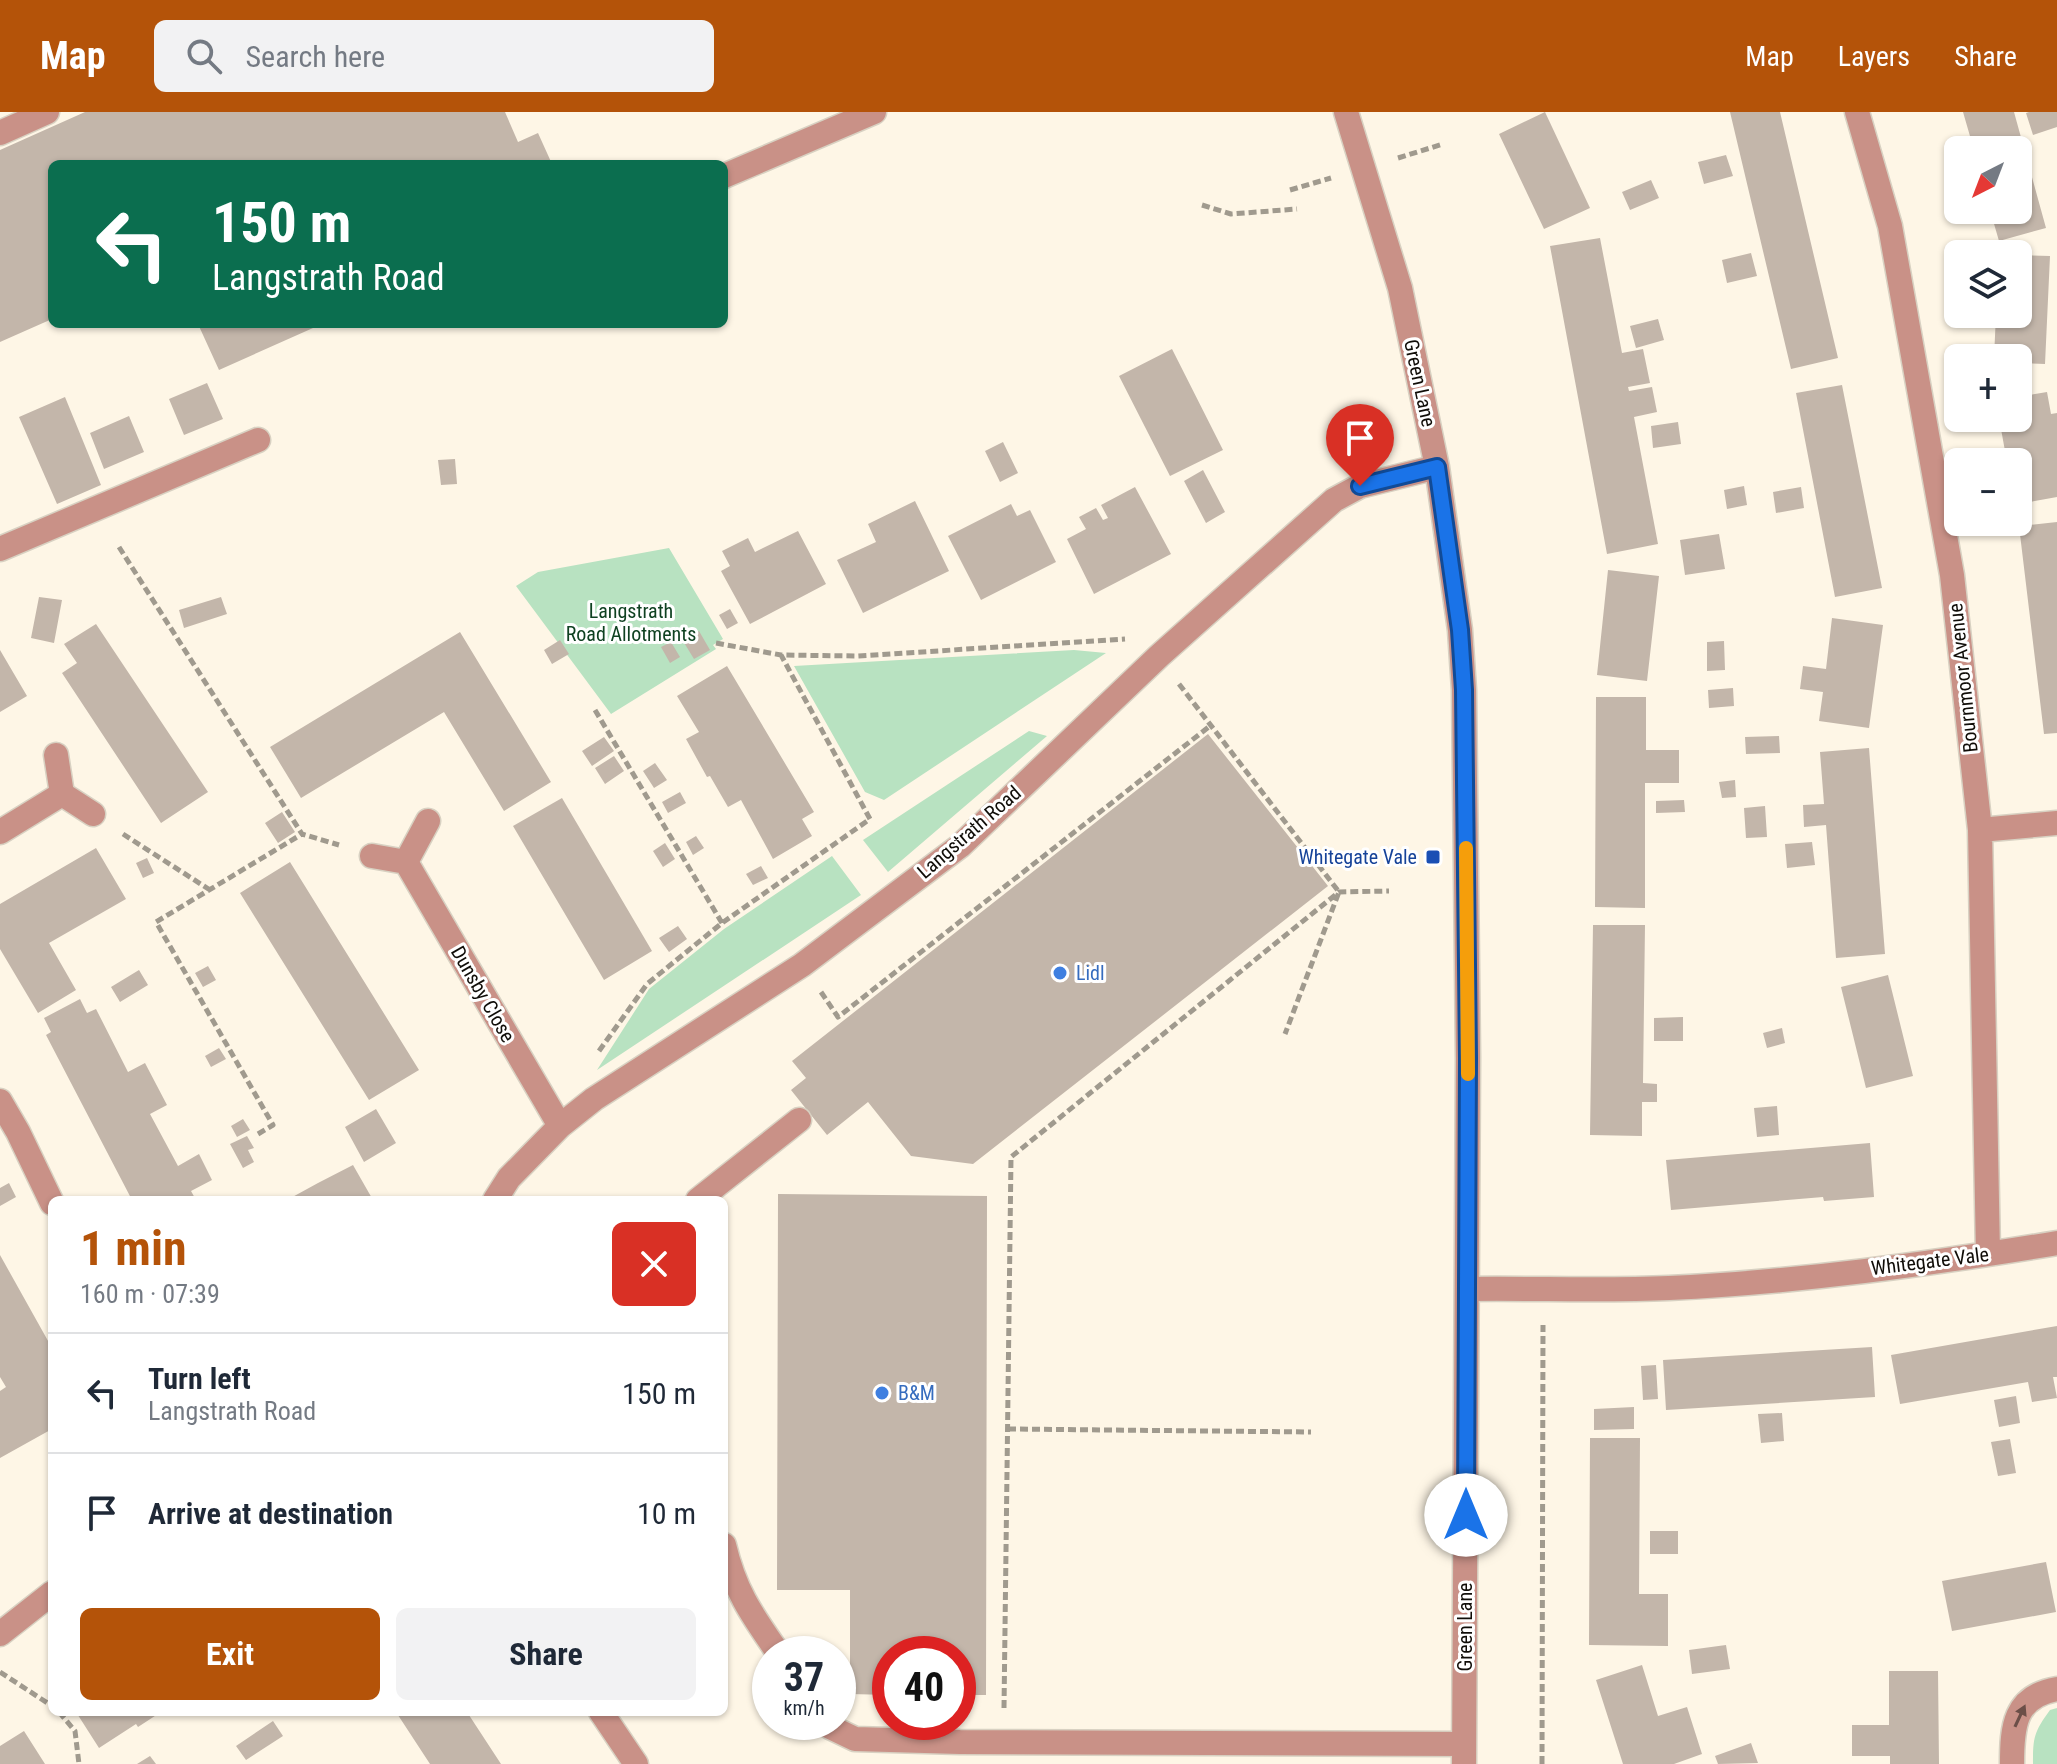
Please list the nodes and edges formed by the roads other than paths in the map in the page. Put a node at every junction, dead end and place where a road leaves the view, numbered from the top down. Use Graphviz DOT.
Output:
graph roads {
  1 [pos="47,112"];
  2 [pos="874,112"];
  3 [pos="1346,112"];
  4 [pos="1857,112"];
  5 [pos="0,133"];
  6 [pos="728,174"];
  7 [pos="258,440"];
  8 [pos="1437,467"];
  9 [pos="0,549"];
  10 [pos="56,755"];
  11 [pos="62,794"];
  12 [pos="93,814"];
  13 [pos="428,821"];
  14 [pos="2057,823"];
  15 [pos="1980,830"];
  16 [pos="0,832"];
  17 [pos="372,856"];
  18 [pos="406,862"];
  19 [pos="0,1101"];
  20 [pos="799,1120"];
  21 [pos="560,1126"];
  22 [pos="49,1196"];
  23 [pos="498,1196"];
  24 [pos="703,1196"];
  25 [pos="2057,1243"];
  26 [pos="1988,1254"];
  27 [pos="1467,1289"];
  28 [pos="728,1562"];
  29 [pos="48,1596"];
  30 [pos="0,1634"];
  31 [pos="767,1636"];
  32 [pos="2057,1689"];
  33 [pos="603,1716"];
  34 [pos="856,1739"];
  35 [pos="1464,1754"];
  36 [pos="624,1760"];
  37 [pos="2012,1764"];
  1 -- 5 [label="street"];
  2 -- 6 [label="street"];
  3 -- 8 [label="street, Green Lane"];
  4 -- 15 [label="street, Bournmoor Avenue"];
  7 -- 9 [label="street"];
  8 -- 21 [label="street, Langstrath Road"];
  8 -- 27 [label="street, Green Lane"];
  10 -- 11 [label="street"];
  11 -- 12 [label="street"];
  11 -- 16 [label="street"];
  13 -- 18 [label="street"];
  14 -- 15 [label="street"];
  15 -- 26 [label="street, Bournmoor Avenue"];
  17 -- 18 [label="street"];
  18 -- 21 [label="street, Dunsby Close"];
  19 -- 22 [label="street"];
  20 -- 24 [label="street"];
  21 -- 23 [label="street, Langstrath Road"];
  25 -- 26 [label="street, Whitegate Vale"];
  26 -- 27 [label="street, Whitegate Vale"];
  27 -- 35 [label="street, Green Lane"];
  28 -- 31 [label="street"];
  29 -- 30 [label="street"];
  37 -- 32 [label="street, one-way"];
  33 -- 36 [label="street"];
  34 -- 35 [label="street"];
}
